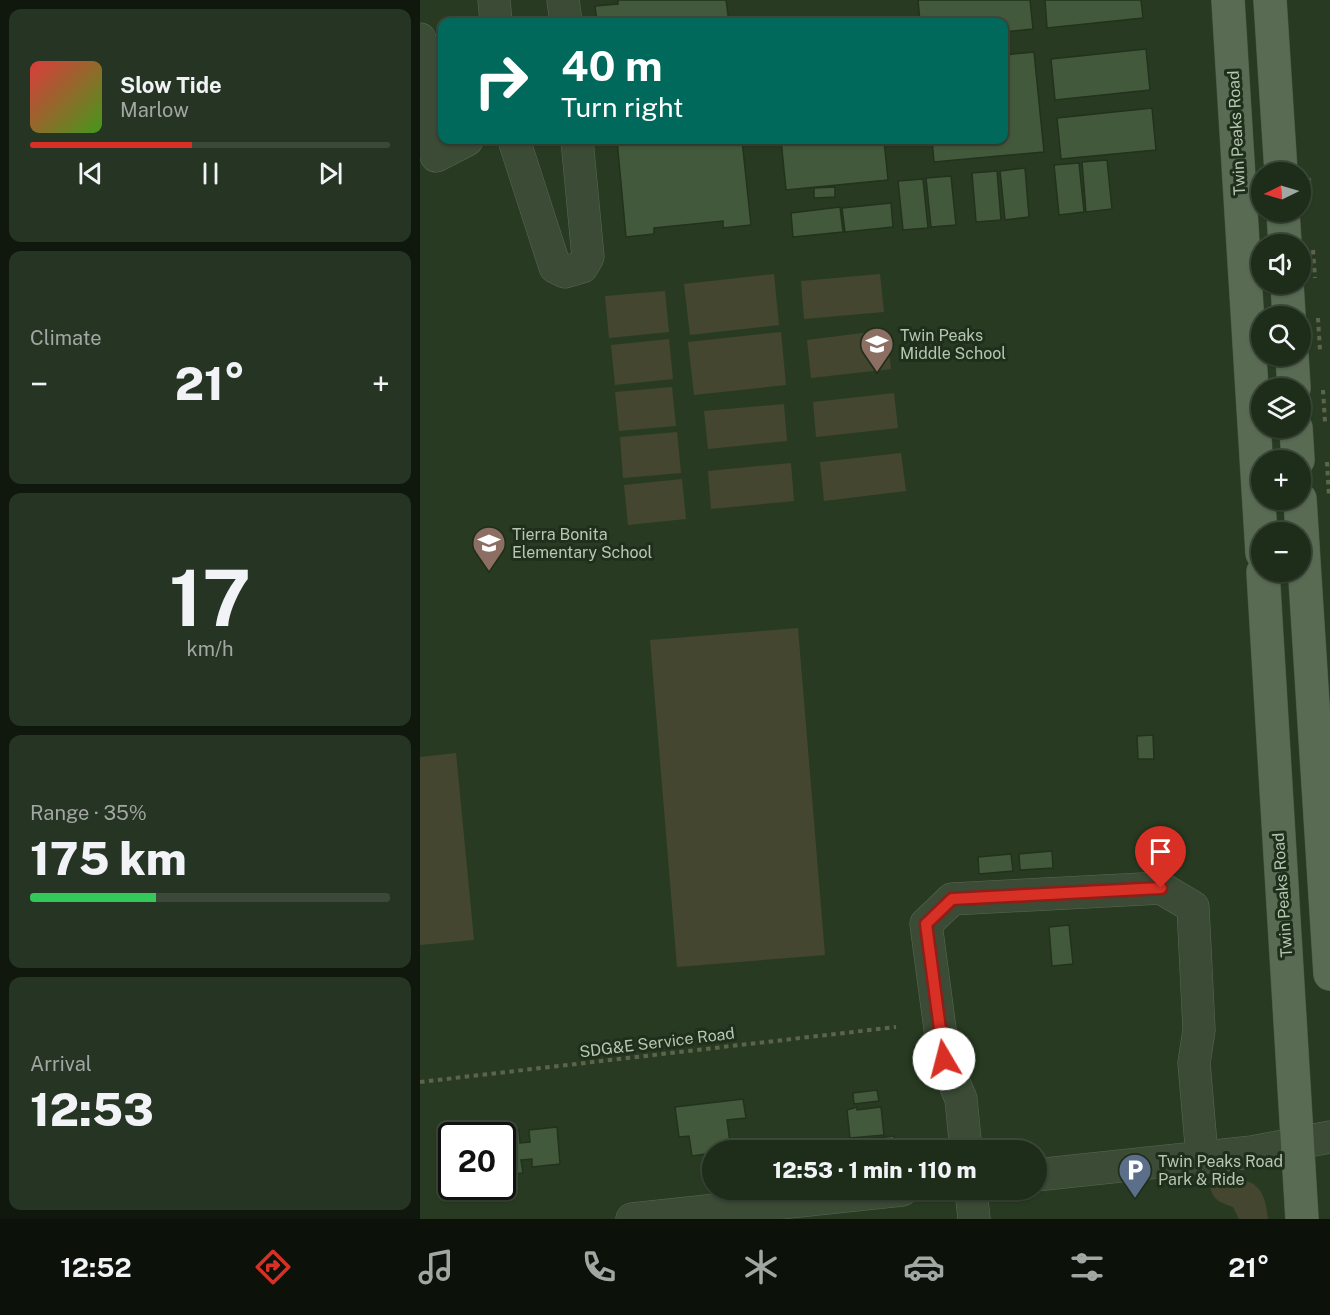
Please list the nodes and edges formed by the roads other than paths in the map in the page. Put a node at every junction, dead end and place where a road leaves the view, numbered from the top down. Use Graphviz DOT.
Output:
graph roads {
  1 [pos="494,0"];
  2 [pos="563,0"];
  3 [pos="1228,0"];
  4 [pos="1270,0"];
  5 [pos="496,18"];
  6 [pos="565,18"];
  7 [pos="420,39"];
  8 [pos="459,144"];
  9 [pos="515,144"];
  10 [pos="577,144"];
  11 [pos="1293,162"];
  12 [pos="1311,429"];
  13 [pos="1312,457"];
  14 [pos="1301,510"];
  15 [pos="1260,522"];
  16 [pos="1264,582"];
  17 [pos="1330,974"];
  18 [pos="1330,1137"];
  19 [pos="965,1140"];
  20 [pos="1298,1143"];
  21 [pos="1202,1156"];
  22 [pos="1047,1174"];
  23 [pos="809,1200"];
  24 [pos="972,1200"];
  25 [pos="632,1219"];
  26 [pos="974,1219"];
  27 [pos="1302,1219"];
  1 -- 5 [label="street"];
  2 -- 6 [label="street"];
  3 -- 15 [label="main road, Twin Peaks Road"];
  4 -- 11 [label="main road"];
  7 -- 8 [label="street"];
  9 -- 10 [label="street"];
  12 -- 13 [label="main road"];
  14 -- 17 [label="main road"];
  16 -- 20 [label="main road, Twin Peaks Road"];
  18 -- 20 [label="street"];
  19 -- 21 [label="street"];
  20 -- 21 [label="street"];
  20 -- 27 [label="main road, Twin Peaks Road"];
  21 -- 22 [label="street"];
  23 -- 25 [label="street"];
  24 -- 26 [label="street"];
}
